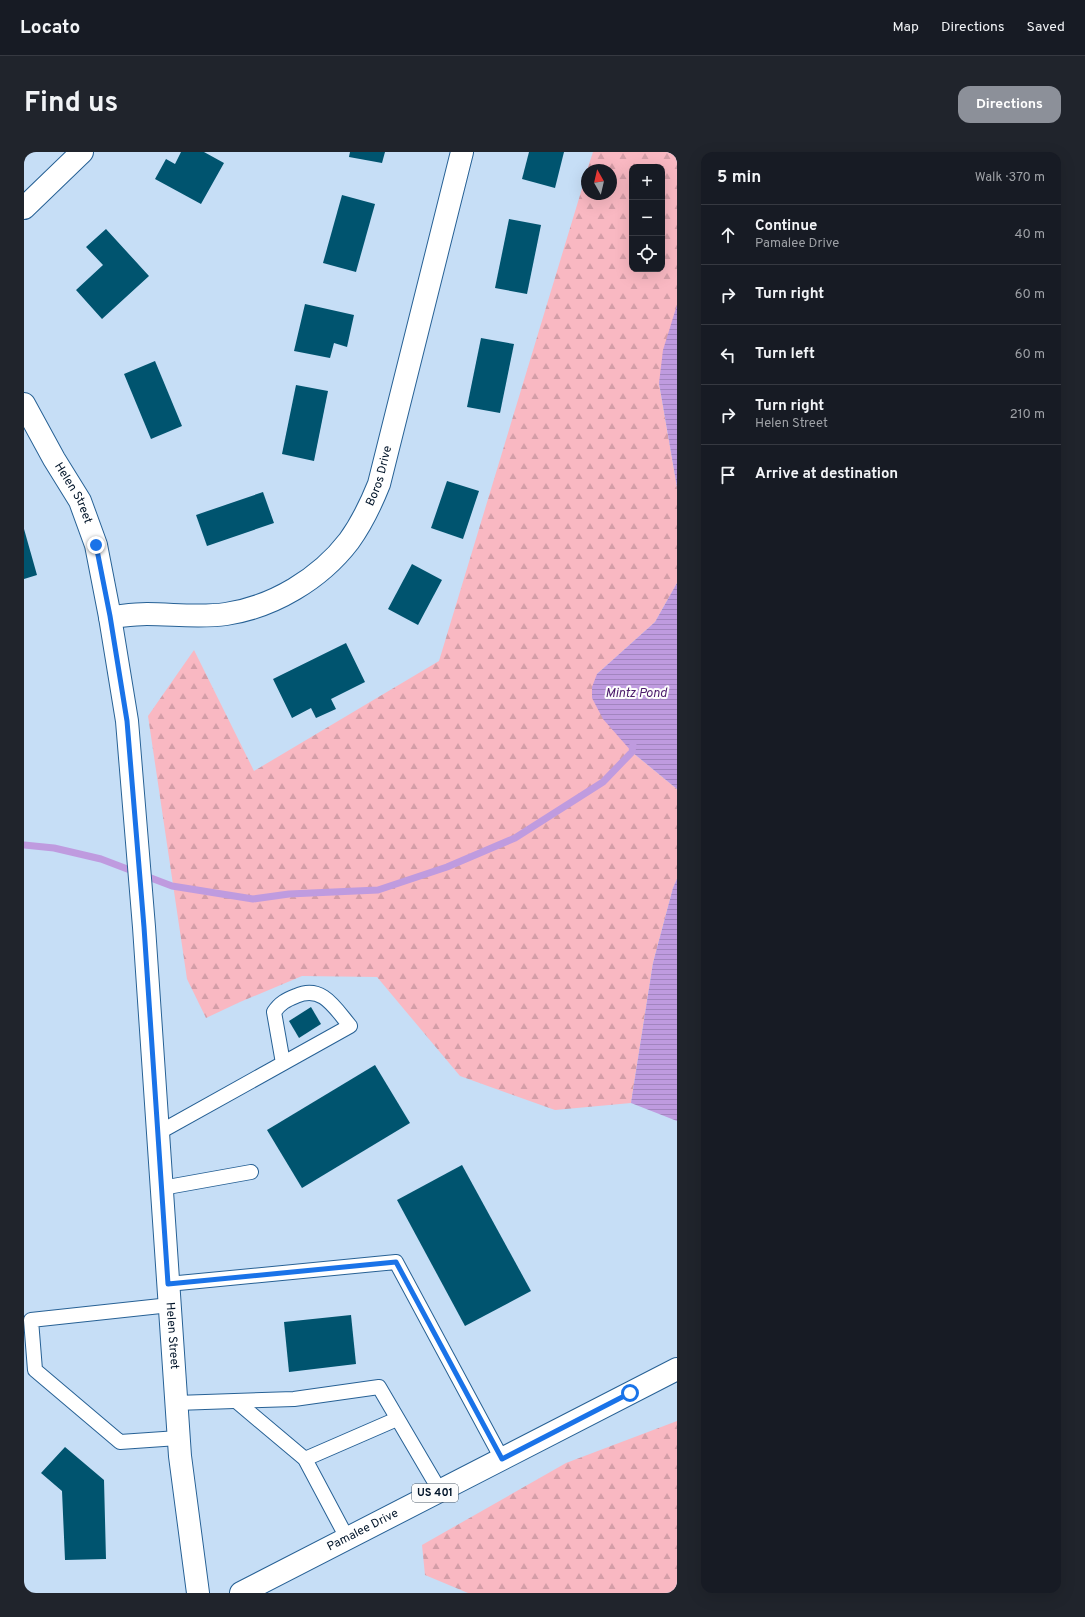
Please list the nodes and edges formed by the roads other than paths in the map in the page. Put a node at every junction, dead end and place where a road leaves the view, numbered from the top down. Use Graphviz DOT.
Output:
graph roads {
  1 [pos="82,152"];
  2 [pos="462,152"];
  3 [pos="24,208"];
  4 [pos="24,406"];
  5 [pos="110,616"];
  6 [pos="283,1063"];
  7 [pos="158,1132"];
  8 [pos="250,1172"];
  9 [pos="162,1188"];
  10 [pos="169,1295"];
  11 [pos="677,1369"];
  12 [pos="236,1401"];
  13 [pos="176,1404"];
  14 [pos="397,1418"];
  15 [pos="178,1438"];
  16 [pos="304,1459"];
  17 [pos="502,1459"];
  18 [pos="440,1491"];
  19 [pos="347,1538"];
  20 [pos="198,1593"];
  21 [pos="241,1593"];
  1 -- 3 [label="street"];
  2 -- 5 [label="street, Boros Drive"];
  4 -- 5 [label="street, Helen Street"];
  5 -- 7 [label="street, Helen Street"];
  6 -- 6 [label="lane"];
  6 -- 7 [label="lane"];
  7 -- 9 [label="street, Helen Street"];
  8 -- 9 [label="lane"];
  9 -- 10 [label="street, Helen Street"];
  10 -- 13 [label="street, Helen Street"];
  10 -- 15 [label="lane"];
  10 -- 17 [label="lane"];
  11 -- 17 [label="street, Pamalee Drive / US 401"];
  12 -- 13 [label="lane"];
  12 -- 14 [label="lane"];
  12 -- 16 [label="lane"];
  13 -- 15 [label="street, Helen Street"];
  14 -- 16 [label="lane"];
  14 -- 18 [label="lane"];
  15 -- 20 [label="street, Helen Street"];
  16 -- 19 [label="lane"];
  17 -- 18 [label="street, Pamalee Drive / US 401"];
  18 -- 19 [label="street, Pamalee Drive / US 401"];
  19 -- 21 [label="street, Pamalee Drive / US 401"];
}
